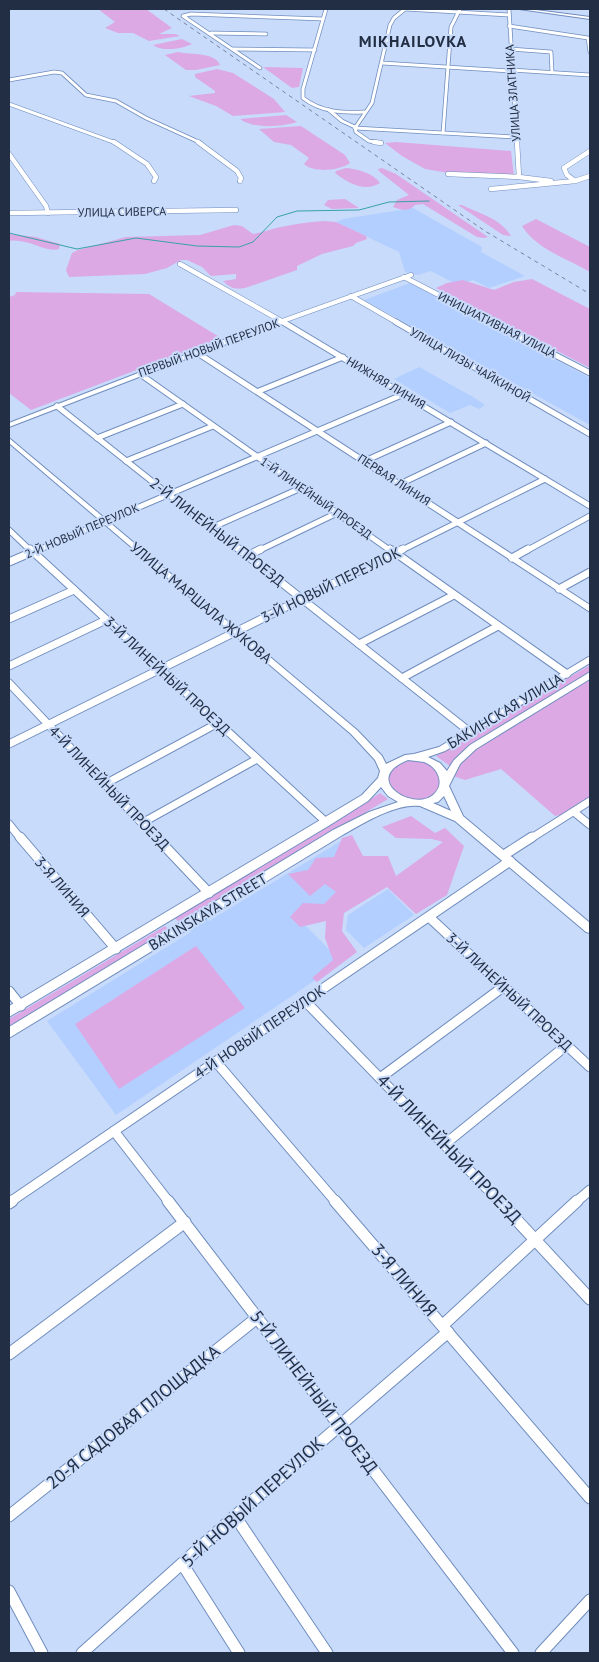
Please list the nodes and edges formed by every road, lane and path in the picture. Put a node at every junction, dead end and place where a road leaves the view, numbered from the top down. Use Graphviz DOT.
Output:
graph roads {
  1 [pos="326,9"];
  2 [pos="405,9"];
  3 [pos="510,9"];
  4 [pos="521,9"];
  5 [pos="459,10"];
  6 [pos="509,15"];
  7 [pos="590,18"];
  8 [pos="323,19"];
  9 [pos="509,26"];
  10 [pos="211,33"];
  11 [pos="266,34"];
  12 [pos="233,49"];
  13 [pos="510,49"];
  14 [pos="315,50"];
  15 [pos="590,52"];
  16 [pos="382,63"];
  17 [pos="447,67"];
  18 [pos="260,68"];
  19 [pos="511,70"];
  20 [pos="552,72"];
  21 [pos="590,75"];
  22 [pos="9,80"];
  23 [pos="9,104"];
  24 [pos="328,109"];
  25 [pos="364,112"];
  26 [pos="355,127"];
  27 [pos="443,132"];
  28 [pos="516,138"];
  29 [pos="381,143"];
  30 [pos="589,153"];
  31 [pos="9,154"];
  32 [pos="448,174"];
  33 [pos="590,176"];
  34 [pos="519,177"];
  35 [pos="154,181"];
  36 [pos="240,181"];
  37 [pos="575,181"];
  38 [pos="563,183"];
  39 [pos="491,189"];
  40 [pos="236,210"];
  41 [pos="9,213"];
  42 [pos="48,213"];
  43 [pos="180,264"];
  44 [pos="411,275"];
  45 [pos="404,277"];
  46 [pos="351,296"];
  47 [pos="282,321"];
  48 [pos="197,352"];
  49 [pos="343,357"];
  50 [pos="590,373"];
  51 [pos="140,374"];
  52 [pos="259,391"];
  53 [pos="404,394"];
  54 [pos="183,404"];
  55 [pos="57,406"];
  56 [pos="451,422"];
  57 [pos="9,425"];
  58 [pos="213,426"];
  59 [pos="319,430"];
  60 [pos="590,434"];
  61 [pos="97,438"];
  62 [pos="9,440"];
  63 [pos="486,443"];
  64 [pos="257,457"];
  65 [pos="126,460"];
  66 [pos="365,461"];
  67 [pos="545,479"];
  68 [pos="400,484"];
  69 [pos="301,488"];
  70 [pos="169,494"];
  71 [pos="590,506"];
  72 [pos="337,513"];
  73 [pos="590,516"];
  74 [pos="105,522"];
  75 [pos="458,522"];
  76 [pos="211,528"];
  77 [pos="9,530"];
  78 [pos="33,552"];
  79 [pos="395,553"];
  80 [pos="247,556"];
  81 [pos="512,558"];
  82 [pos="9,562"];
  83 [pos="590,572"];
  84 [pos="560,589"];
  85 [pos="74,590"];
  86 [pos="454,595"];
  87 [pos="302,599"];
  88 [pos="590,610"];
  89 [pos="9,618"];
  90 [pos="106,620"];
  91 [pos="498,626"];
  92 [pos="235,633"];
  93 [pos="359,644"];
  94 [pos="590,659"];
  95 [pos="9,666"];
  96 [pos="160,669"];
  97 [pos="567,674"];
  98 [pos="590,675"];
  99 [pos="402,678"];
  100 [pos="9,682"];
  101 [pos="218,723"];
  102 [pos="49,725"];
  103 [pos="470,732"];
  104 [pos="9,744"];
  105 [pos="416,757"];
  106 [pos="257,759"];
  107 [pos="384,775"];
  108 [pos="105,784"];
  109 [pos="446,784"];
  110 [pos="590,801"];
  111 [pos="417,803"];
  112 [pos="574,812"];
  113 [pos="460,818"];
  114 [pos="326,822"];
  115 [pos="142,823"];
  116 [pos="9,824"];
  117 [pos="590,825"];
  118 [pos="507,858"];
  119 [pos="209,893"];
  120 [pos="429,917"];
  121 [pos="165,920"];
  122 [pos="590,929"];
  123 [pos="176,932"];
  124 [pos="116,949"];
  125 [pos="503,987"];
  126 [pos="9,990"];
  127 [pos="305,1001"];
  128 [pos="20,1006"];
  129 [pos="9,1012"];
  130 [pos="9,1032"];
  131 [pos="567,1045"];
  132 [pos="216,1062"];
  133 [pos="590,1067"];
  134 [pos="380,1078"];
  135 [pos="114,1131"];
  136 [pos="445,1144"];
  137 [pos="590,1190"];
  138 [pos="9,1203"];
  139 [pos="185,1222"];
  140 [pos="535,1239"];
  141 [pos="590,1299"];
  142 [pos="258,1317"];
  143 [pos="445,1328"];
  144 [pos="9,1354"];
  145 [pos="339,1426"];
  146 [pos="590,1498"];
  147 [pos="9,1516"];
  148 [pos="235,1516"];
  149 [pos="183,1565"];
  150 [pos="9,1591"];
  151 [pos="590,1600"];
  152 [pos="42,1653"];
  153 [pos="82,1653"];
  154 [pos="239,1653"];
  155 [pos="327,1653"];
  156 [pos="513,1653"];
  157 [pos="541,1653"];
  1 -- 8 [label="street"];
  2 -- 5 [label="street"];
  2 -- 16 [label="street"];
  3 -- 6 [label="street, УЛИЦА ЗЛАТНИКА"];
  4 -- 7 [label="main road"];
  5 -- 6 [label="street"];
  5 -- 17 [label="street"];
  6 -- 9 [label="street, УЛИЦА ЗЛАТНИКА"];
  8 -- 10 [label="street"];
  8 -- 14 [label="street"];
  9 -- 13 [label="street, УЛИЦА ЗЛАТНИКА"];
  9 -- 15 [label="street"];
  10 -- 11 [label="street"];
  10 -- 12 [label="street"];
  12 -- 14 [label="street"];
  12 -- 18 [label="street"];
  13 -- 19 [label="street, УЛИЦА ЗЛАТНИКА"];
  13 -- 20 [label="street"];
  14 -- 24 [label="street"];
  16 -- 17 [label="street"];
  16 -- 25 [label="street"];
  17 -- 19 [label="street"];
  17 -- 27 [label="street"];
  19 -- 20 [label="street"];
  19 -- 28 [label="street, УЛИЦА ЗЛАТНИКА"];
  20 -- 21 [label="street"];
  22 -- 36 [label="street"];
  23 -- 35 [label="street"];
  24 -- 25 [label="street"];
  24 -- 26 [label="street"];
  25 -- 26 [label="street"];
  26 -- 27 [label="street"];
  26 -- 29 [label="street"];
  27 -- 28 [label="street"];
  28 -- 34 [label="street, УЛИЦА ЗЛАТНИКА"];
  30 -- 37 [label="street"];
  31 -- 42 [label="street"];
  32 -- 34 [label="street"];
  33 -- 37 [label="street"];
  34 -- 38 [label="street"];
  37 -- 38 [label="street"];
  38 -- 39 [label="street"];
  40 -- 42 [label="street, УЛИЦА СИВЕРСА"];
  41 -- 42 [label="street, УЛИЦА СИВЕРСА"];
  43 -- 47 [label="street, НИЖНЯЯ ЛИНИЯ"];
  44 -- 45 [label="street, ПЕРВЫЙ НОВЫЙ ПЕРЕУЛОК"];
  45 -- 46 [label="street, ПЕРВЫЙ НОВЫЙ ПЕРЕУЛОК"];
  45 -- 50 [label="street, ИНИЦИАТИВНАЯ УЛИЦА"];
  46 -- 47 [label="street, ПЕРВЫЙ НОВЫЙ ПЕРЕУЛОК"];
  46 -- 60 [label="street, УЛИЦА ЛИЗЫ ЧАЙКИНОЙ"];
  47 -- 48 [label="street, ПЕРВЫЙ НОВЫЙ ПЕРЕУЛОК"];
  47 -- 49 [label="street, НИЖНЯЯ ЛИНИЯ"];
  48 -- 51 [label="main road, ПЕРВЫЙ НОВЫЙ ПЕРЕУЛОК"];
  48 -- 52 [label="main road, ПЕРВАЯ ЛИНИЯ"];
  49 -- 52 [label="street"];
  49 -- 53 [label="street, НИЖНЯЯ ЛИНИЯ"];
  51 -- 54 [label="street, 1-Й ЛИНЕЙНЫЙ ПРОЕЗД"];
  51 -- 55 [label="main road, ПЕРВЫЙ НОВЫЙ ПЕРЕУЛОК"];
  52 -- 59 [label="main road, ПЕРВАЯ ЛИНИЯ"];
  53 -- 56 [label="street, НИЖНЯЯ ЛИНИЯ"];
  53 -- 59 [label="street, 2-Й НОВЫЙ ПЕРЕУЛОК"];
  54 -- 58 [label="street, 1-Й ЛИНЕЙНЫЙ ПРОЕЗД"];
  54 -- 61 [label="street"];
  55 -- 57 [label="main road, ПЕРВЫЙ НОВЫЙ ПЕРЕУЛОК"];
  55 -- 61 [label="street, 2-Й ЛИНЕЙНЫЙ ПРОЕЗД"];
  56 -- 63 [label="street, НИЖНЯЯ ЛИНИЯ"];
  56 -- 66 [label="street"];
  58 -- 64 [label="street, 1-Й ЛИНЕЙНЫЙ ПРОЕЗД"];
  58 -- 65 [label="street"];
  59 -- 64 [label="street, 2-Й НОВЫЙ ПЕРЕУЛОК"];
  59 -- 66 [label="main road, ПЕРВАЯ ЛИНИЯ"];
  61 -- 65 [label="street, 2-Й ЛИНЕЙНЫЙ ПРОЕЗД"];
  62 -- 74 [label="main road, УЛИЦА МАРШАЛА ЖУКОВА"];
  63 -- 67 [label="street, НИЖНЯЯ ЛИНИЯ"];
  63 -- 68 [label="street"];
  64 -- 69 [label="street, 1-Й ЛИНЕЙНЫЙ ПРОЕЗД"];
  64 -- 70 [label="street, 2-Й НОВЫЙ ПЕРЕУЛОК"];
  65 -- 70 [label="street, 2-Й ЛИНЕЙНЫЙ ПРОЕЗД"];
  66 -- 68 [label="main road, ПЕРВАЯ ЛИНИЯ"];
  67 -- 71 [label="street, НИЖНЯЯ ЛИНИЯ"];
  67 -- 75 [label="street, 3-Й НОВЫЙ ПЕРЕУЛОК"];
  68 -- 75 [label="main road, ПЕРВАЯ ЛИНИЯ"];
  69 -- 72 [label="street, 1-Й ЛИНЕЙНЫЙ ПРОЕЗД"];
  69 -- 76 [label="street"];
  70 -- 74 [label="street, 2-Й НОВЫЙ ПЕРЕУЛОК"];
  70 -- 76 [label="street, 2-Й ЛИНЕЙНЫЙ ПРОЕЗД"];
  72 -- 79 [label="street, 1-Й ЛИНЕЙНЫЙ ПРОЕЗД"];
  72 -- 80 [label="street"];
  73 -- 81 [label="street"];
  74 -- 78 [label="street, 2-Й НОВЫЙ ПЕРЕУЛОК"];
  74 -- 92 [label="main road, УЛИЦА МАРШАЛА ЖУКОВА"];
  75 -- 79 [label="street, 3-Й НОВЫЙ ПЕРЕУЛОК"];
  75 -- 81 [label="main road, ПЕРВАЯ ЛИНИЯ"];
  76 -- 80 [label="street, 2-Й ЛИНЕЙНЫЙ ПРОЕЗД"];
  77 -- 78 [label="street, 3-Й ЛИНЕЙНЫЙ ПРОЕЗД"];
  78 -- 82 [label="street, 2-Й НОВЫЙ ПЕРЕУЛОК"];
  78 -- 85 [label="street, 3-Й ЛИНЕЙНЫЙ ПРОЕЗД"];
  79 -- 86 [label="street, 1-Й ЛИНЕЙНЫЙ ПРОЕЗД"];
  79 -- 87 [label="street, 3-Й НОВЫЙ ПЕРЕУЛОК"];
  80 -- 87 [label="street, 2-Й ЛИНЕЙНЫЙ ПРОЕЗД"];
  81 -- 84 [label="main road, ПЕРВАЯ ЛИНИЯ"];
  83 -- 84 [label="street"];
  84 -- 88 [label="main road, ПЕРВАЯ ЛИНИЯ"];
  85 -- 89 [label="street"];
  85 -- 90 [label="street, 3-Й ЛИНЕЙНЫЙ ПРОЕЗД"];
  86 -- 91 [label="street, 1-Й ЛИНЕЙНЫЙ ПРОЕЗД"];
  86 -- 93 [label="street"];
  87 -- 92 [label="street, 3-Й НОВЫЙ ПЕРЕУЛОК"];
  87 -- 93 [label="street, 2-Й ЛИНЕЙНЫЙ ПРОЕЗД"];
  90 -- 95 [label="street"];
  90 -- 96 [label="street, 3-Й ЛИНЕЙНЫЙ ПРОЕЗД"];
  91 -- 97 [label="street, 1-Й ЛИНЕЙНЫЙ ПРОЕЗД"];
  91 -- 99 [label="street"];
  92 -- 96 [label="street, 3-Й НОВЫЙ ПЕРЕУЛОК"];
  92 -- 107 [label="main road, УЛИЦА МАРШАЛА ЖУКОВА"];
  93 -- 99 [label="street, 2-Й ЛИНЕЙНЫЙ ПРОЕЗД"];
  94 -- 97 [label="main road, БАКИНСКАЯ УЛИЦА"];
  96 -- 101 [label="street, 3-Й ЛИНЕЙНЫЙ ПРОЕЗД"];
  96 -- 102 [label="street, 3-Й НОВЫЙ ПЕРЕУЛОК"];
  97 -- 103 [label="main road, БАКИНСКАЯ УЛИЦА"];
  98 -- 109 [label="main road, БАКИНСКАЯ УЛИЦА"];
  99 -- 103 [label="street, 2-Й ЛИНЕЙНЫЙ ПРОЕЗД"];
  100 -- 102 [label="street, 4-Й ЛИНЕЙНЫЙ ПРОЕЗД"];
  101 -- 106 [label="street, 3-Й ЛИНЕЙНЫЙ ПРОЕЗД"];
  101 -- 108 [label="street"];
  102 -- 104 [label="street, 3-Й НОВЫЙ ПЕРЕУЛОК"];
  102 -- 108 [label="street, 4-Й ЛИНЕЙНЫЙ ПРОЕЗД"];
  103 -- 105 [label="main road, БАКИНСКАЯ УЛИЦА"];
  105 -- 107 [label="main road"];
  105 -- 109 [label="main road"];
  106 -- 114 [label="street, 3-Й ЛИНЕЙНЫЙ ПРОЕЗД"];
  106 -- 115 [label="street"];
  107 -- 111 [label="main road"];
  107 -- 114 [label="main road, BAKINSKAYA STREET"];
  108 -- 115 [label="street, 4-Й ЛИНЕЙНЫЙ ПРОЕЗД"];
  109 -- 111 [label="main road"];
  109 -- 113 [label="main road"];
  110 -- 112 [label="street, 4-Й НОВЫЙ ПЕРЕУЛОК"];
  111 -- 113 [label="main road"];
  111 -- 123 [label="main road, BAKINSKAYA STREET"];
  112 -- 117 [label="street"];
  112 -- 118 [label="street, 4-Й НОВЫЙ ПЕРЕУЛОК"];
  113 -- 118 [label="main road"];
  114 -- 119 [label="main road, BAKINSKAYA STREET"];
  115 -- 119 [label="street, 4-Й ЛИНЕЙНЫЙ ПРОЕЗД"];
  116 -- 124 [label="street, 3-Я ЛИНИЯ"];
  118 -- 120 [label="street, 4-Й НОВЫЙ ПЕРЕУЛОК"];
  118 -- 122 [label="main road"];
  119 -- 121 [label="main road, BAKINSKAYA STREET"];
  120 -- 125 [label="street, 3-Й ЛИНЕЙНЫЙ ПРОЕЗД"];
  120 -- 127 [label="street, 4-Й НОВЫЙ ПЕРЕУЛОК"];
  121 -- 123 [label="main road"];
  121 -- 124 [label="main road, BAKINSKAYA STREET"];
  123 -- 130 [label="main road, BAKINSKAYA STREET"];
  124 -- 128 [label="main road, BAKINSKAYA STREET"];
  125 -- 131 [label="street, 3-Й ЛИНЕЙНЫЙ ПРОЕЗД"];
  125 -- 134 [label="street"];
  126 -- 128 [label="street"];
  127 -- 132 [label="street, 4-Й НОВЫЙ ПЕРЕУЛОК"];
  127 -- 134 [label="street, 4-Й ЛИНЕЙНЫЙ ПРОЕЗД"];
  128 -- 129 [label="main road, BAKINSKAYA STREET"];
  131 -- 133 [label="street, 3-Й ЛИНЕЙНЫЙ ПРОЕЗД"];
  131 -- 136 [label="street"];
  132 -- 135 [label="street, 4-Й НОВЫЙ ПЕРЕУЛОК"];
  132 -- 143 [label="street, 3-Я ЛИНИЯ"];
  134 -- 136 [label="street, 4-Й ЛИНЕЙНЫЙ ПРОЕЗД"];
  135 -- 138 [label="street, 4-Й НОВЫЙ ПЕРЕУЛОК"];
  135 -- 139 [label="street, 5-Й ЛИНЕЙНЫЙ ПРОЕЗД"];
  136 -- 140 [label="street, 4-Й ЛИНЕЙНЫЙ ПРОЕЗД"];
  137 -- 140 [label="street, 5-Й НОВЫЙ ПЕРЕУЛОК"];
  139 -- 142 [label="street, 5-Й ЛИНЕЙНЫЙ ПРОЕЗД"];
  139 -- 144 [label="street"];
  140 -- 141 [label="street, 4-Й ЛИНЕЙНЫЙ ПРОЕЗД"];
  140 -- 143 [label="street, 5-Й НОВЫЙ ПЕРЕУЛОК"];
  142 -- 145 [label="street, 5-Й ЛИНЕЙНЫЙ ПРОЕЗД"];
  142 -- 147 [label="street, 20-Я САДОВАЯ ПЛОЩАДКА"];
  143 -- 145 [label="street, 5-Й НОВЫЙ ПЕРЕУЛОК"];
  143 -- 146 [label="street, 3-Я ЛИНИЯ"];
  145 -- 148 [label="street, 5-Й НОВЫЙ ПЕРЕУЛОК"];
  145 -- 156 [label="street, 5-Й ЛИНЕЙНЫЙ ПРОЕЗД"];
  148 -- 149 [label="street, 5-Й НОВЫЙ ПЕРЕУЛОК"];
  148 -- 155 [label="street"];
  149 -- 153 [label="street, 5-Й НОВЫЙ ПЕРЕУЛОК"];
  149 -- 154 [label="street"];
  150 -- 152 [label="street"];
  151 -- 157 [label="street"];
}
